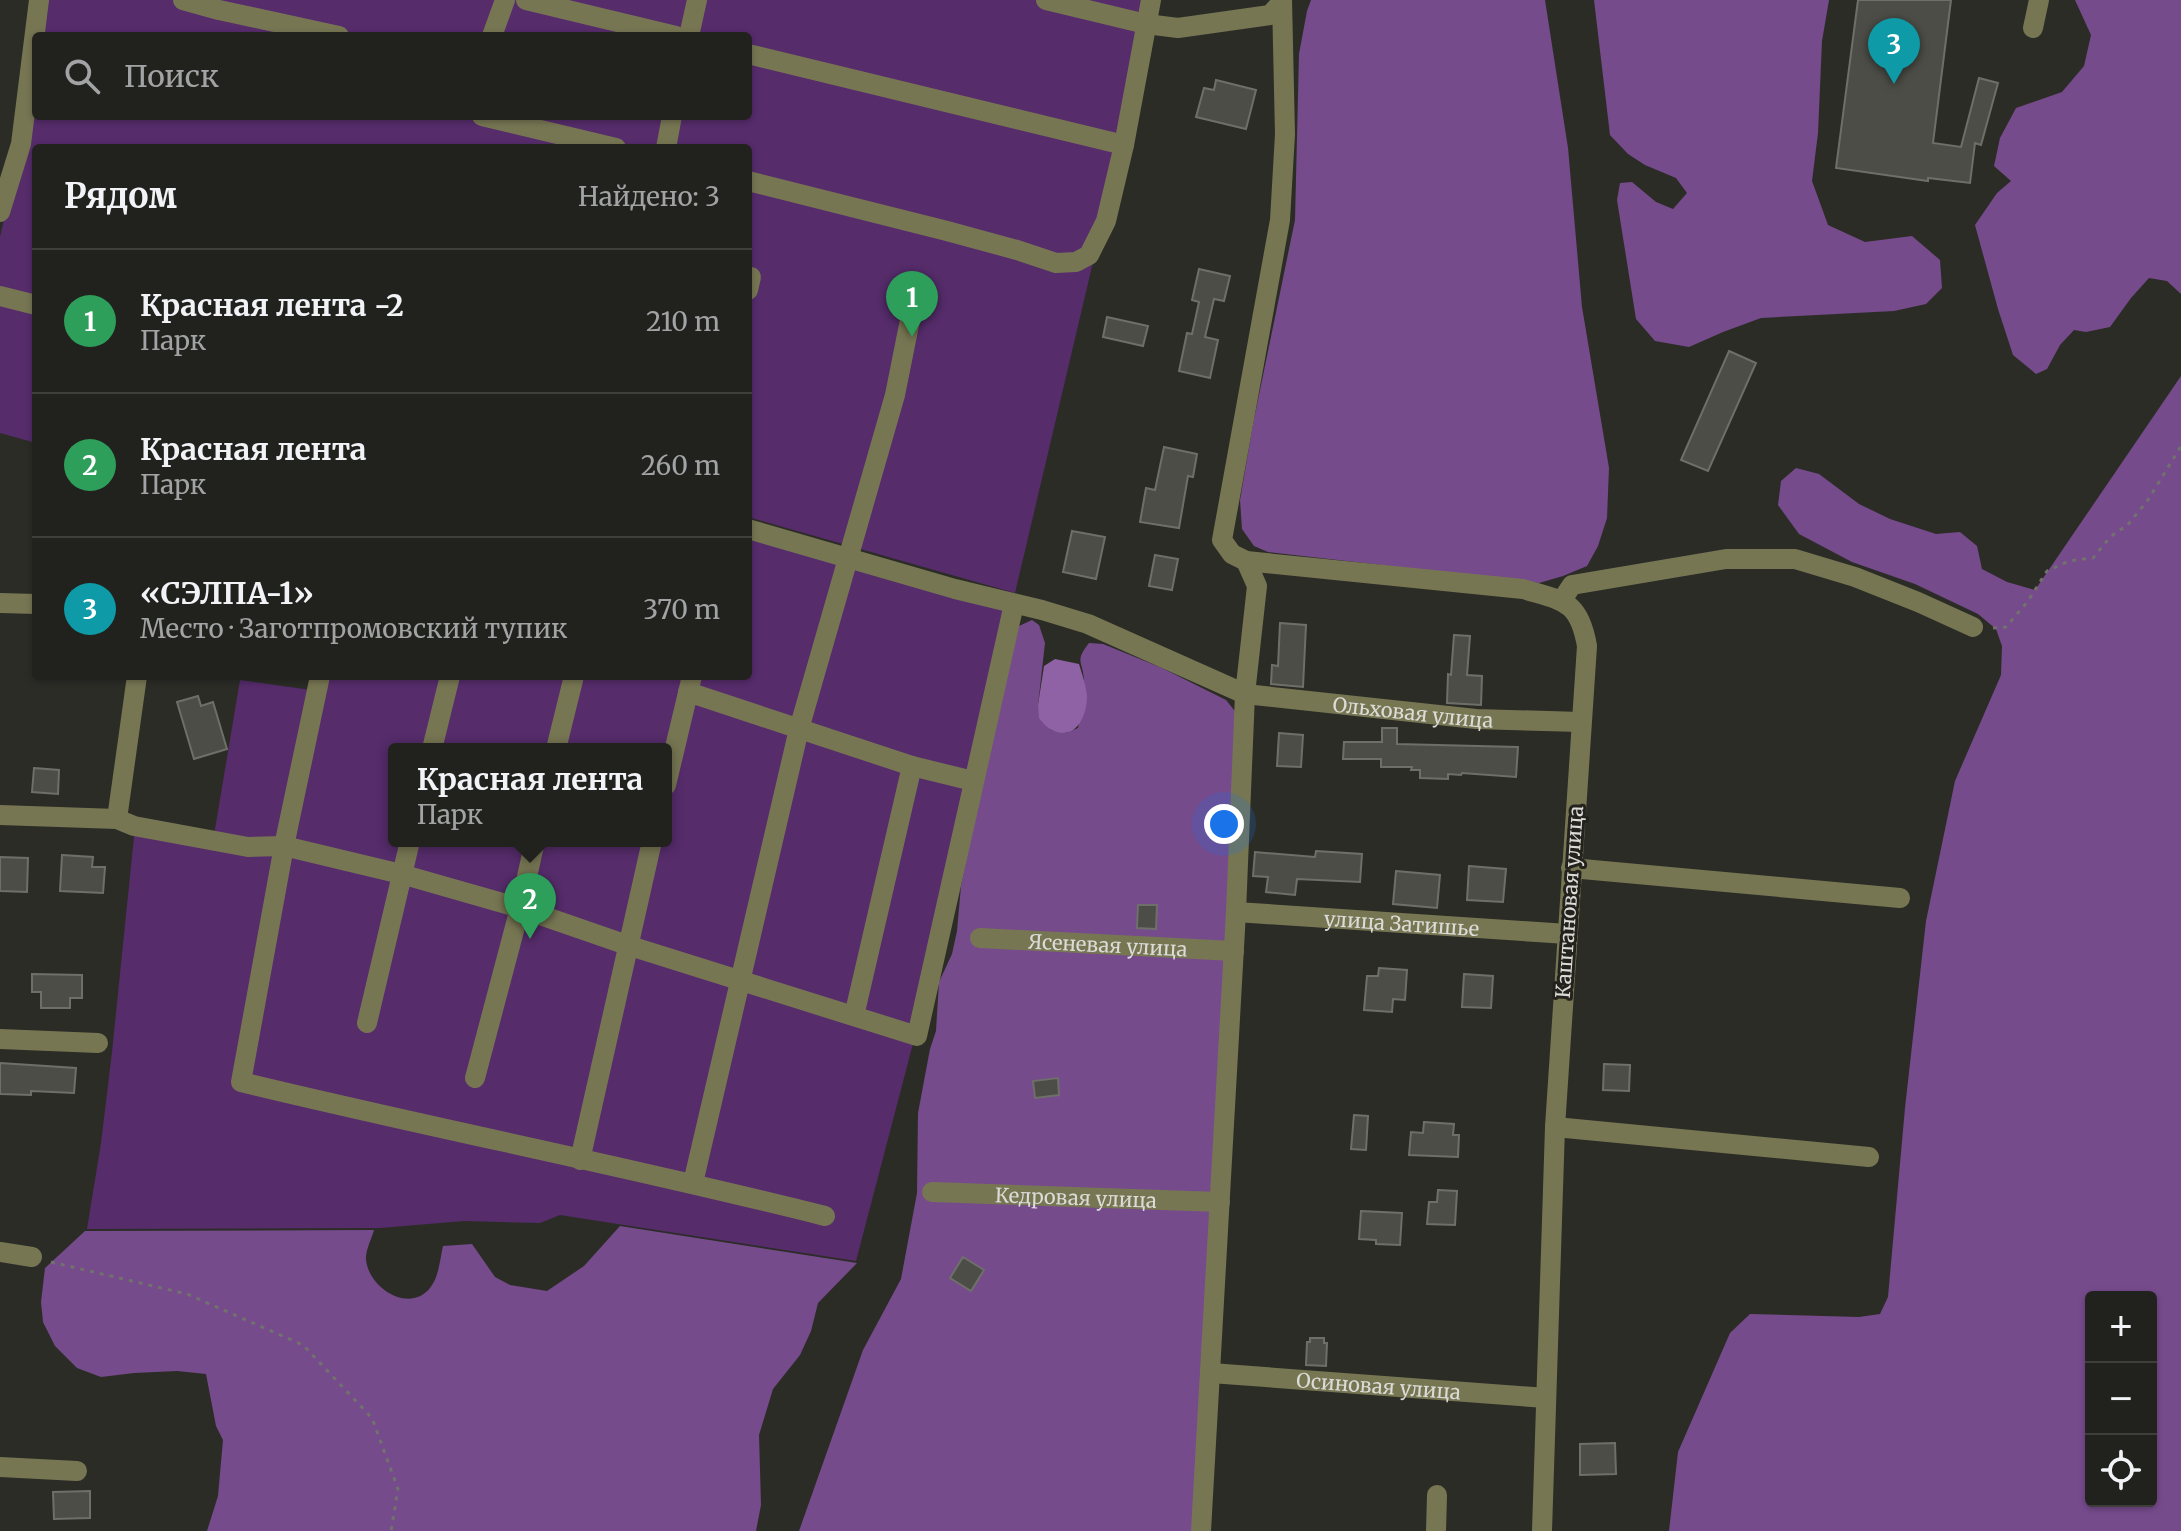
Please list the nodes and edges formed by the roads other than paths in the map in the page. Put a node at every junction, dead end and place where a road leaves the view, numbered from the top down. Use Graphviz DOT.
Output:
graph roads {
  1 [pos="39,0"];
  2 [pos="183,0"];
  3 [pos="505,0"];
  4 [pos="526,0"];
  5 [pos="697,0"];
  6 [pos="1046,0"];
  7 [pos="1151,0"];
  8 [pos="2039,0"];
  9 [pos="1281,2"];
  10 [pos="1146,24"];
  11 [pos="2033,28"];
  12 [pos="35,32"];
  13 [pos="321,32"];
  14 [pos="493,32"];
  15 [pos="659,32"];
  16 [pos="690,32"];
  17 [pos="752,55"];
  18 [pos="32,56"];
  19 [pos="499,120"];
  20 [pos="671,120"];
  21 [pos="599,144"];
  22 [pos="667,144"];
  23 [pos="1124,145"];
  24 [pos="752,182"];
  25 [pos="0,212"];
  26 [pos="0,296"];
  27 [pos="32,304"];
  28 [pos="910,320"];
  29 [pos="752,530"];
  30 [pos="847,558"];
  31 [pos="1246,561"];
  32 [pos="1562,600"];
  33 [pos="0,603"];
  34 [pos="32,604"];
  35 [pos="1014,604"];
  36 [pos="1973,627"];
  37 [pos="136,680"];
  38 [pos="319,680"];
  39 [pos="449,680"];
  40 [pos="573,680"];
  41 [pos="690,684"];
  42 [pos="1245,694"];
  43 [pos="1581,722"];
  44 [pos="799,729"];
  45 [pos="433,743"];
  46 [pos="557,743"];
  47 [pos="672,760"];
  48 [pos="912,766"];
  49 [pos="973,781"];
  50 [pos="0,815"];
  51 [pos="117,819"];
  52 [pos="284,846"];
  53 [pos="408,847"];
  54 [pos="534,847"];
  55 [pos="651,847"];
  56 [pos="1571,868"];
  57 [pos="401,874"];
  58 [pos="1900,898"];
  59 [pos="520,908"];
  60 [pos="1236,912"];
  61 [pos="1567,934"];
  62 [pos="980,938"];
  63 [pos="627,945"];
  64 [pos="1234,951"];
  65 [pos="741,981"];
  66 [pos="854,1016"];
  67 [pos="367,1023"];
  68 [pos="0,1039"];
  69 [pos="98,1043"];
  70 [pos="475,1078"];
  71 [pos="1555,1127"];
  72 [pos="1869,1157"];
  73 [pos="580,1160"];
  74 [pos="693,1183"];
  75 [pos="932,1192"];
  76 [pos="1220,1202"];
  77 [pos="825,1216"];
  78 [pos="0,1252"];
  79 [pos="32,1257"];
  80 [pos="1211,1373"];
  81 [pos="1546,1398"];
  82 [pos="0,1467"];
  83 [pos="77,1471"];
  84 [pos="1437,1495"];
  85 [pos="1201,1531"];
  86 [pos="1436,1531"];
  87 [pos="1542,1531"];
  1 -- 12 [label="street"];
  2 -- 13 [label="street"];
  3 -- 14 [label="street"];
  4 -- 15 [label="street"];
  5 -- 16 [label="street"];
  6 -- 10 [label="street"];
  7 -- 10 [label="street"];
  8 -- 11 [label="street"];
  9 -- 10 [label="street"];
  9 -- 31 [label="street"];
  10 -- 23 [label="street"];
  17 -- 23 [label="street"];
  18 -- 25 [label="street"];
  19 -- 21 [label="street"];
  20 -- 22 [label="street"];
  23 -- 24 [label="street"];
  26 -- 27 [label="street"];
  28 -- 30 [label="street"];
  29 -- 30 [label="street, Ольховая улица"];
  30 -- 35 [label="street, Ольховая улица"];
  30 -- 44 [label="street"];
  31 -- 32 [label="street"];
  31 -- 42 [label="street"];
  32 -- 36 [label="street"];
  32 -- 43 [label="street, Каштановая улица"];
  33 -- 34 [label="street"];
  35 -- 42 [label="street, Ольховая улица"];
  35 -- 49 [label="street"];
  37 -- 51 [label="street"];
  38 -- 52 [label="street"];
  39 -- 45 [label="street"];
  40 -- 46 [label="street"];
  41 -- 44 [label="street"];
  41 -- 47 [label="street"];
  42 -- 43 [label="street, Ольховая улица"];
  42 -- 60 [label="street"];
  43 -- 56 [label="street, Каштановая улица"];
  44 -- 48 [label="street"];
  44 -- 65 [label="street"];
  48 -- 49 [label="street"];
  48 -- 66 [label="street"];
  49 -- 66 [label="street"];
  50 -- 51 [label="street"];
  51 -- 52 [label="street"];
  52 -- 57 [label="street"];
  52 -- 73 [label="street"];
  53 -- 57 [label="street"];
  54 -- 59 [label="street"];
  55 -- 63 [label="street"];
  56 -- 58 [label="street"];
  56 -- 61 [label="street, Каштановая улица"];
  57 -- 59 [label="street"];
  57 -- 67 [label="street"];
  59 -- 63 [label="street"];
  59 -- 70 [label="street"];
  60 -- 61 [label="street, улица Затишье"];
  60 -- 64 [label="street"];
  61 -- 71 [label="street, Каштановая улица"];
  62 -- 64 [label="street, Ясеневая улица"];
  63 -- 65 [label="street"];
  63 -- 73 [label="street"];
  64 -- 76 [label="street"];
  65 -- 66 [label="street"];
  65 -- 74 [label="street"];
  68 -- 69 [label="street"];
  71 -- 72 [label="street"];
  71 -- 81 [label="street, Каштановая улица"];
  73 -- 74 [label="street"];
  74 -- 77 [label="street"];
  75 -- 76 [label="street, Кедровая улица"];
  76 -- 80 [label="street"];
  78 -- 79 [label="street"];
  80 -- 81 [label="street, Осиновая улица"];
  80 -- 85 [label="street"];
  81 -- 87 [label="street, Каштановая улица"];
  82 -- 83 [label="street"];
  84 -- 86 [label="street"];
}
